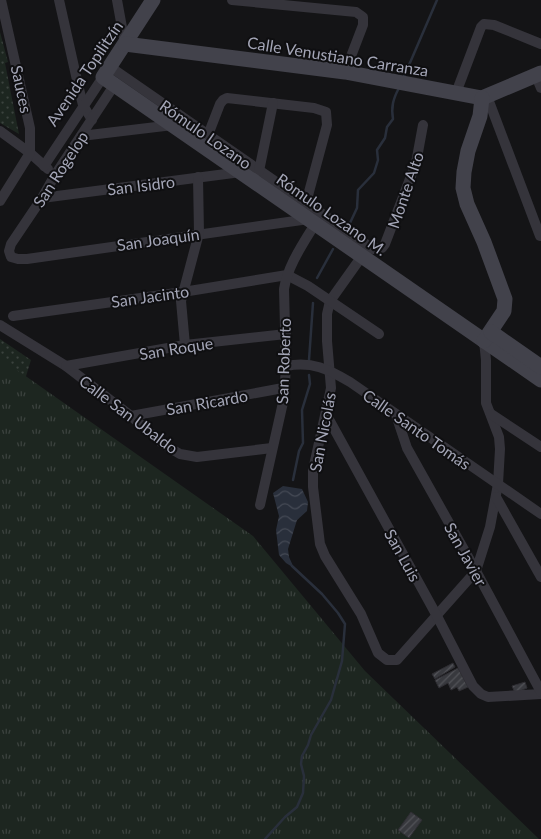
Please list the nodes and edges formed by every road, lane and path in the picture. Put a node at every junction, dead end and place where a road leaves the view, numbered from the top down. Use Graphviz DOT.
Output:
graph roads {
  1 [pos="1,0"];
  2 [pos="60,0"];
  3 [pos="117,0"];
  4 [pos="153,0"];
  5 [pos="232,0"];
  6 [pos="125,44"];
  7 [pos="541,44"];
  8 [pos="345,72"];
  9 [pos="109,76"];
  10 [pos="539,79"];
  11 [pos="456,93"];
  12 [pos="484,97"];
  13 [pos="273,103"];
  14 [pos="83,105"];
  15 [pos="92,120"];
  16 [pos="173,125"];
  17 [pos="424,125"];
  18 [pos="0,131"];
  19 [pos="81,136"];
  20 [pos="208,136"];
  21 [pos="30,153"];
  22 [pos="44,166"];
  23 [pos="259,171"];
  24 [pos="241,172"];
  25 [pos="55,174"];
  26 [pos="198,177"];
  27 [pos="42,198"];
  28 [pos="0,201"];
  29 [pos="306,203"];
  30 [pos="312,221"];
  31 [pos="199,233"];
  32 [pos="540,236"];
  33 [pos="377,250"];
  34 [pos="9,255"];
  35 [pos="362,256"];
  36 [pos="287,275"];
  37 [pos="183,292"];
  38 [pos="330,301"];
  39 [pos="13,316"];
  40 [pos="0,325"];
  41 [pos="286,334"];
  42 [pos="378,334"];
  43 [pos="488,336"];
  44 [pos="185,346"];
  45 [pos="66,366"];
  46 [pos="286,366"];
  47 [pos="541,366"];
  48 [pos="330,370"];
  49 [pos="541,380"];
  50 [pos="283,388"];
  51 [pos="326,414"];
  52 [pos="490,414"];
  53 [pos="396,415"];
  54 [pos="131,416"];
  55 [pos="541,447"];
  56 [pos="272,448"];
  57 [pos="498,484"];
  58 [pos="496,496"];
  59 [pos="260,505"];
  60 [pos="541,514"];
  61 [pos="476,571"];
  62 [pos="541,578"];
  63 [pos="437,616"];
  64 [pos="541,693"];
  1 -- 21 [label="street, Sauces"];
  2 -- 14 [label="street"];
  3 -- 6 [label="street"];
  4 -- 6 [label="street, Avenida Topilitzín"];
  5 -- 8 [label="street"];
  6 -- 8 [label="street, Calle Venustiano Carranza"];
  6 -- 9 [label="street, Avenida Topilitzín"];
  7 -- 11 [label="street"];
  8 -- 11 [label="street, Calle Venustiano Carranza"];
  9 -- 14 [label="street, Avenida Topilitzín"];
  9 -- 15 [label="street, San Rogelop"];
  9 -- 16 [label="street, Rómulo Lozano M."];
  9 -- 20 [label="street, Rómulo Lozano"];
  10 -- 12 [label="street"];
  11 -- 12 [label="street, Calle Venustiano Carranza"];
  12 -- 32 [label="street"];
  12 -- 43 [label="street"];
  13 -- 20 [label="street"];
  13 -- 23 [label="street"];
  13 -- 29 [label="street"];
  14 -- 15 [label="street"];
  14 -- 22 [label="street, Avenida Topilitzín"];
  15 -- 19 [label="street, San Rogelop"];
  16 -- 19 [label="street"];
  16 -- 24 [label="street, Rómulo Lozano M."];
  17 -- 33 [label="street, Monte Alto"];
  18 -- 21 [label="street"];
  19 -- 25 [label="street, San Rogelop"];
  20 -- 23 [label="street, Rómulo Lozano"];
  21 -- 22 [label="street"];
  21 -- 28 [label="street"];
  22 -- 25 [label="street"];
  23 -- 29 [label="street, Rómulo Lozano"];
  24 -- 26 [label="street, San Isidro"];
  24 -- 30 [label="street, Rómulo Lozano M."];
  25 -- 27 [label="street, San Rogelop"];
  26 -- 27 [label="street, San Isidro"];
  26 -- 31 [label="street"];
  27 -- 34 [label="street, San Rogelop"];
  29 -- 33 [label="street, Rómulo Lozano"];
  30 -- 31 [label="street, San Joaquín"];
  30 -- 35 [label="street, Rómulo Lozano M."];
  30 -- 36 [label="street, San Roberto"];
  31 -- 34 [label="street, San Joaquín"];
  31 -- 37 [label="street"];
  35 -- 38 [label="street, San Nicolás"];
  35 -- 43 [label="street, Rómulo Lozano M."];
  36 -- 37 [label="street, San Jacinto"];
  36 -- 38 [label="street"];
  36 -- 41 [label="street, San Roberto"];
  37 -- 39 [label="street, San Jacinto"];
  37 -- 44 [label="street"];
  38 -- 42 [label="street"];
  38 -- 48 [label="street, San Nicolás"];
  40 -- 45 [label="street, Calle San Ubaldo"];
  41 -- 44 [label="street, San Roque"];
  41 -- 46 [label="street, San Roberto"];
  43 -- 47 [label="street"];
  43 -- 49 [label="street, Rómulo Lozano M."];
  43 -- 52 [label="street"];
  44 -- 45 [label="street, San Roque"];
  45 -- 54 [label="street, Calle San Ubaldo"];
  46 -- 48 [label="street, Calle Santo Tomás"];
  46 -- 50 [label="street, San Roberto"];
  48 -- 51 [label="street, San Nicolás"];
  48 -- 53 [label="street, Calle Santo Tomás"];
  50 -- 54 [label="street, San Ricardo"];
  50 -- 56 [label="street, San Roberto"];
  51 -- 63 [label="street, San Luis"];
  51 -- 63 [label="street, San Nicolás"];
  52 -- 55 [label="street"];
  52 -- 57 [label="street"];
  53 -- 57 [label="street, Calle Santo Tomás"];
  53 -- 61 [label="street, San Javier"];
  54 -- 56 [label="street, Calle San Ubaldo"];
  56 -- 59 [label="street, San Roberto"];
  57 -- 58 [label="street"];
  57 -- 60 [label="street, Calle Santo Tomás"];
  58 -- 61 [label="street"];
  58 -- 62 [label="street"];
  61 -- 63 [label="street"];
  61 -- 64 [label="street, San Javier"];
  63 -- 64 [label="street, San Luis"];
}
